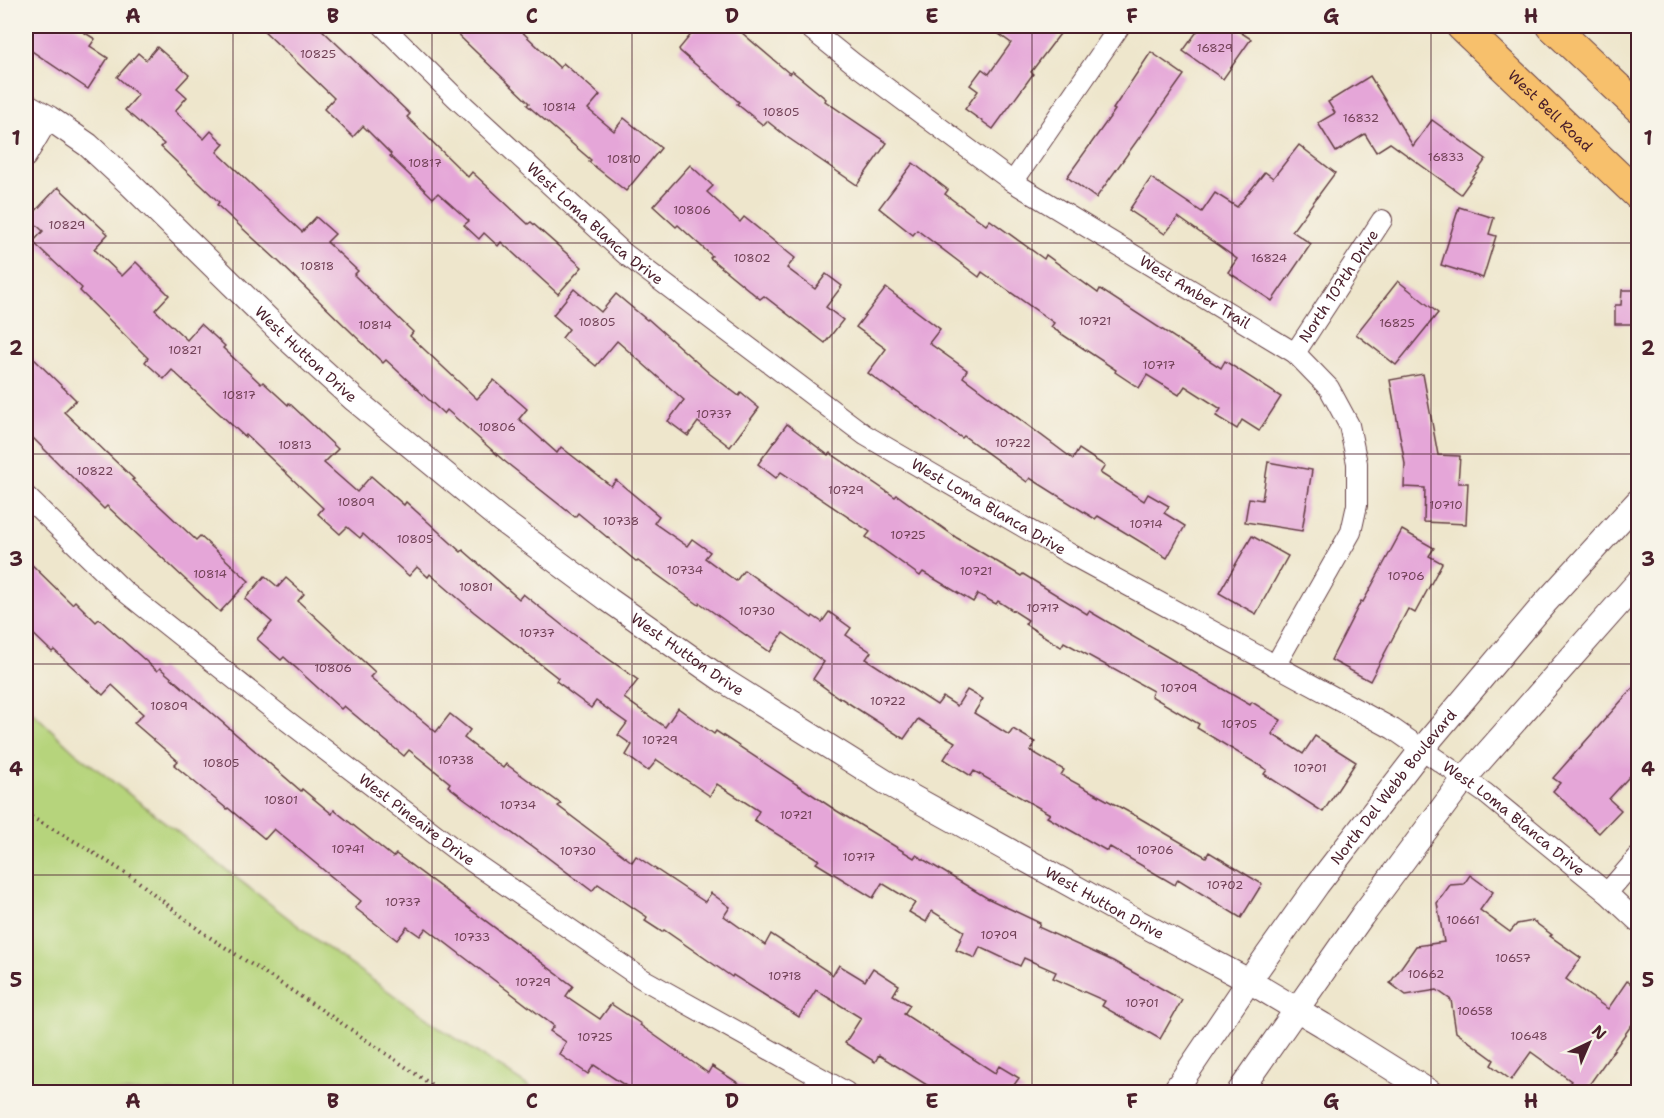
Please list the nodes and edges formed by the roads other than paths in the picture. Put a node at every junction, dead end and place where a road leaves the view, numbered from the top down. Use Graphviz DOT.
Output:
graph roads {
  1 [pos="383,26"];
  2 [pos="807,26"];
  3 [pos="1120,26"];
  4 [pos="1461,26"];
  5 [pos="1552,26"];
  6 [pos="26,105"];
  7 [pos="1638,107"];
  8 [pos="49,118"];
  9 [pos="26,157"];
  10 [pos="1013,182"];
  11 [pos="1638,195"];
  12 [pos="1382,220"];
  13 [pos="1295,353"];
  14 [pos="26,496"];
  15 [pos="1638,501"];
  16 [pos="1638,582"];
  17 [pos="1275,666"];
  18 [pos="1422,749"];
  19 [pos="1464,779"];
  20 [pos="1638,857"];
  21 [pos="1607,892"];
  22 [pos="1638,922"];
  23 [pos="1249,981"];
  24 [pos="1297,1009"];
  25 [pos="846,1092"];
  26 [pos="1174,1092"];
  27 [pos="1239,1092"];
  28 [pos="1430,1092"];
  1 -- 17 [label="street, West Loma Blanca Drive"];
  2 -- 10 [label="street, West Amber Trail"];
  3 -- 10 [label="street"];
  4 -- 11 [label="main road, West Bell Road"];
  5 -- 7 [label="main road"];
  6 -- 8 [label="street, West Hutton Drive"];
  8 -- 9 [label="street"];
  8 -- 23 [label="street, West Hutton Drive"];
  10 -- 13 [label="street, West Amber Trail"];
  12 -- 13 [label="street, North 107th Drive"];
  13 -- 17 [label="street, West Amber Trail"];
  14 -- 25 [label="street, West Pineaire Drive"];
  15 -- 18 [label="street, North Del Webb Boulevard"];
  16 -- 19 [label="street"];
  17 -- 18 [label="street, West Loma Blanca Drive"];
  18 -- 19 [label="street, West Loma Blanca Drive"];
  18 -- 23 [label="street, North Del Webb Boulevard"];
  19 -- 21 [label="street, West Loma Blanca Drive"];
  19 -- 24 [label="street"];
  20 -- 21 [label="street"];
  21 -- 22 [label="street, West Loma Blanca Drive"];
  23 -- 24 [label="street, West Hutton Drive"];
  23 -- 26 [label="street, North Del Webb Boulevard"];
  24 -- 27 [label="street"];
  24 -- 28 [label="street, West Hutton Drive"];
}
